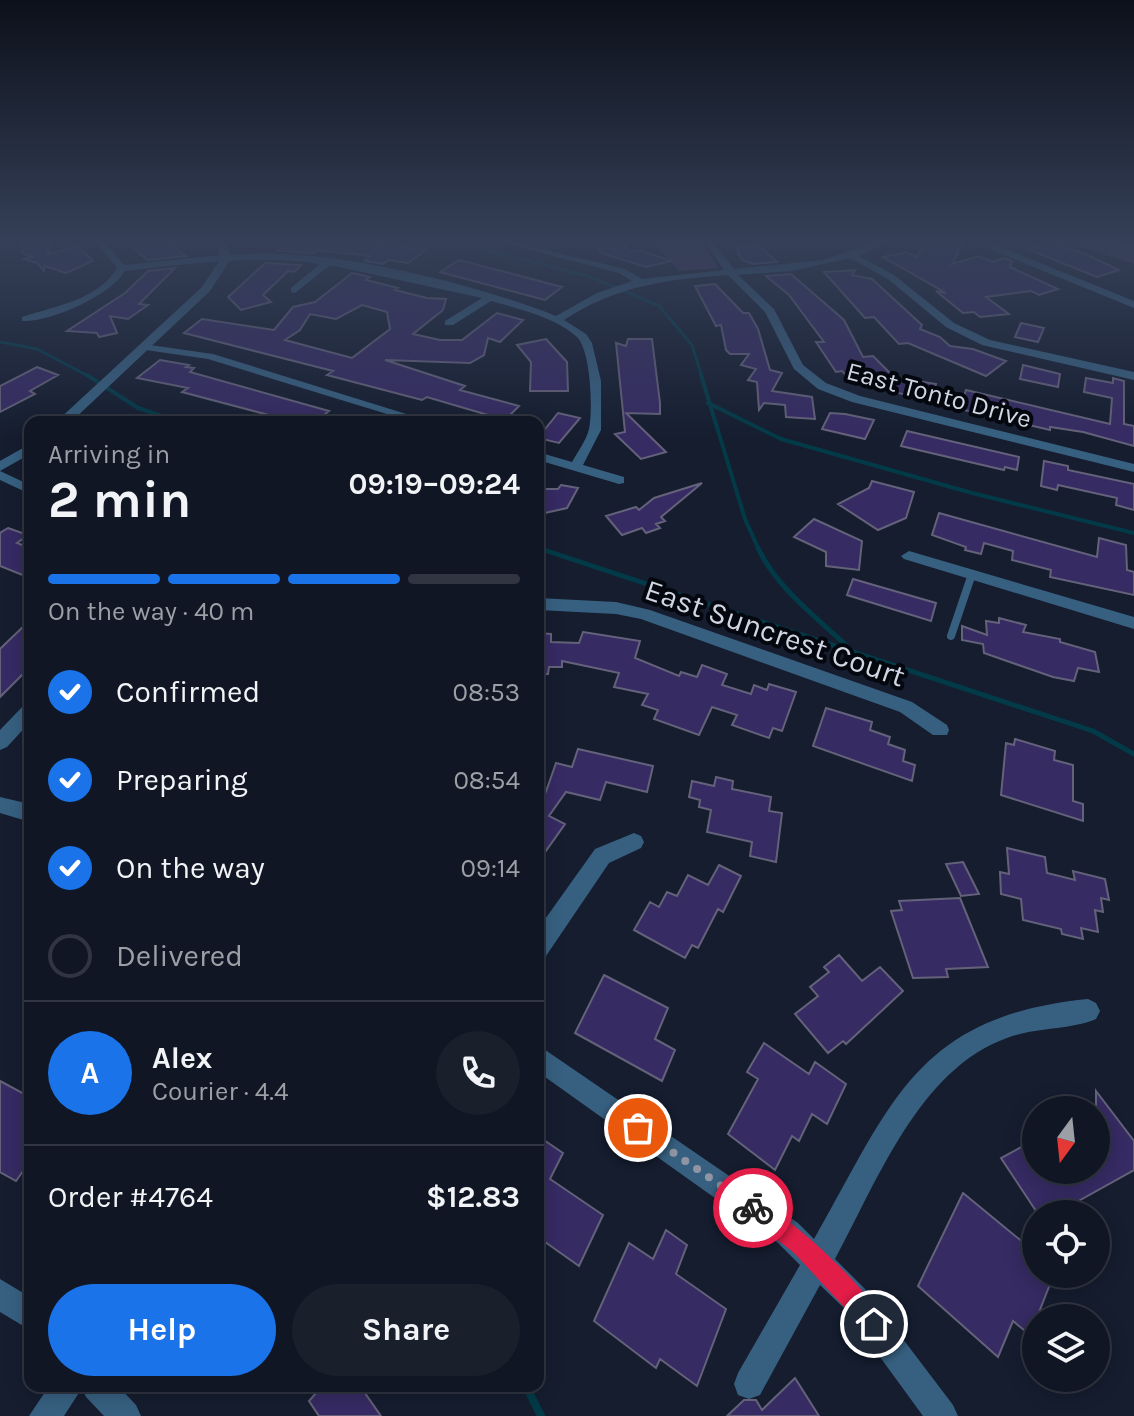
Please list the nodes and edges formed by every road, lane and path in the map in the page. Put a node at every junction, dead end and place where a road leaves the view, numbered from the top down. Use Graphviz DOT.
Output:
graph roads {
  1 [pos="57,307"];
  2 [pos="186,307"];
  3 [pos="474,307"];
  4 [pos="514,307"];
  5 [pos="580,307"];
  6 [pos="766,307"];
  7 [pos="928,307"];
  8 [pos="26,319"];
  9 [pos="557,320"];
  10 [pos="449,323"];
  11 [pos="143,347"];
  12 [pos="1134,376"];
  13 [pos="70,416"];
  14 [pos="406,416"];
  15 [pos="24,452"];
  16 [pos="544,458"];
  17 [pos="0,467"];
  18 [pos="575,467"];
  19 [pos="1134,468"];
  20 [pos="0,475"];
  21 [pos="619,480"];
  22 [pos="24,487"];
  23 [pos="909,556"];
  24 [pos="972,574"];
  25 [pos="544,604"];
  26 [pos="1134,623"];
  27 [pos="951,636"];
  28 [pos="24,716"];
  29 [pos="940,730"];
  30 [pos="0,742"];
  31 [pos="0,805"];
  32 [pos="24,811"];
  33 [pos="634,842"];
  34 [pos="544,939"];
  35 [pos="1088,1011"];
  36 [pos="544,1061"];
  37 [pos="819,1263"];
  38 [pos="0,1294"];
  39 [pos="24,1311"];
  40 [pos="749,1384"];
  41 [pos="63,1392"];
  42 [pos="103,1392"];
  43 [pos="45,1416"];
  44 [pos="125,1416"];
  45 [pos="942,1416"];
  1 -- 8 [label="street"];
  2 -- 11 [label="street"];
  3 -- 10 [label="street"];
  4 -- 9 [label="street"];
  5 -- 9 [label="street"];
  6 -- 19 [label="street, East Tonto Drive"];
  7 -- 12 [label="street"];
  9 -- 18 [label="street"];
  11 -- 13 [label="street"];
  11 -- 14 [label="street"];
  15 -- 17 [label="street"];
  16 -- 18 [label="street"];
  18 -- 21 [label="street"];
  20 -- 22 [label="street"];
  23 -- 24 [label="street"];
  24 -- 26 [label="street"];
  24 -- 27 [label="lane"];
  25 -- 29 [label="street, East Suncrest Court"];
  28 -- 30 [label="street"];
  31 -- 32 [label="street"];
  33 -- 34 [label="street"];
  35 -- 37 [label="street"];
  36 -- 37 [label="street"];
  37 -- 40 [label="street"];
  37 -- 45 [label="street"];
  38 -- 39 [label="street"];
  41 -- 43 [label="street"];
  42 -- 44 [label="street"];
}
